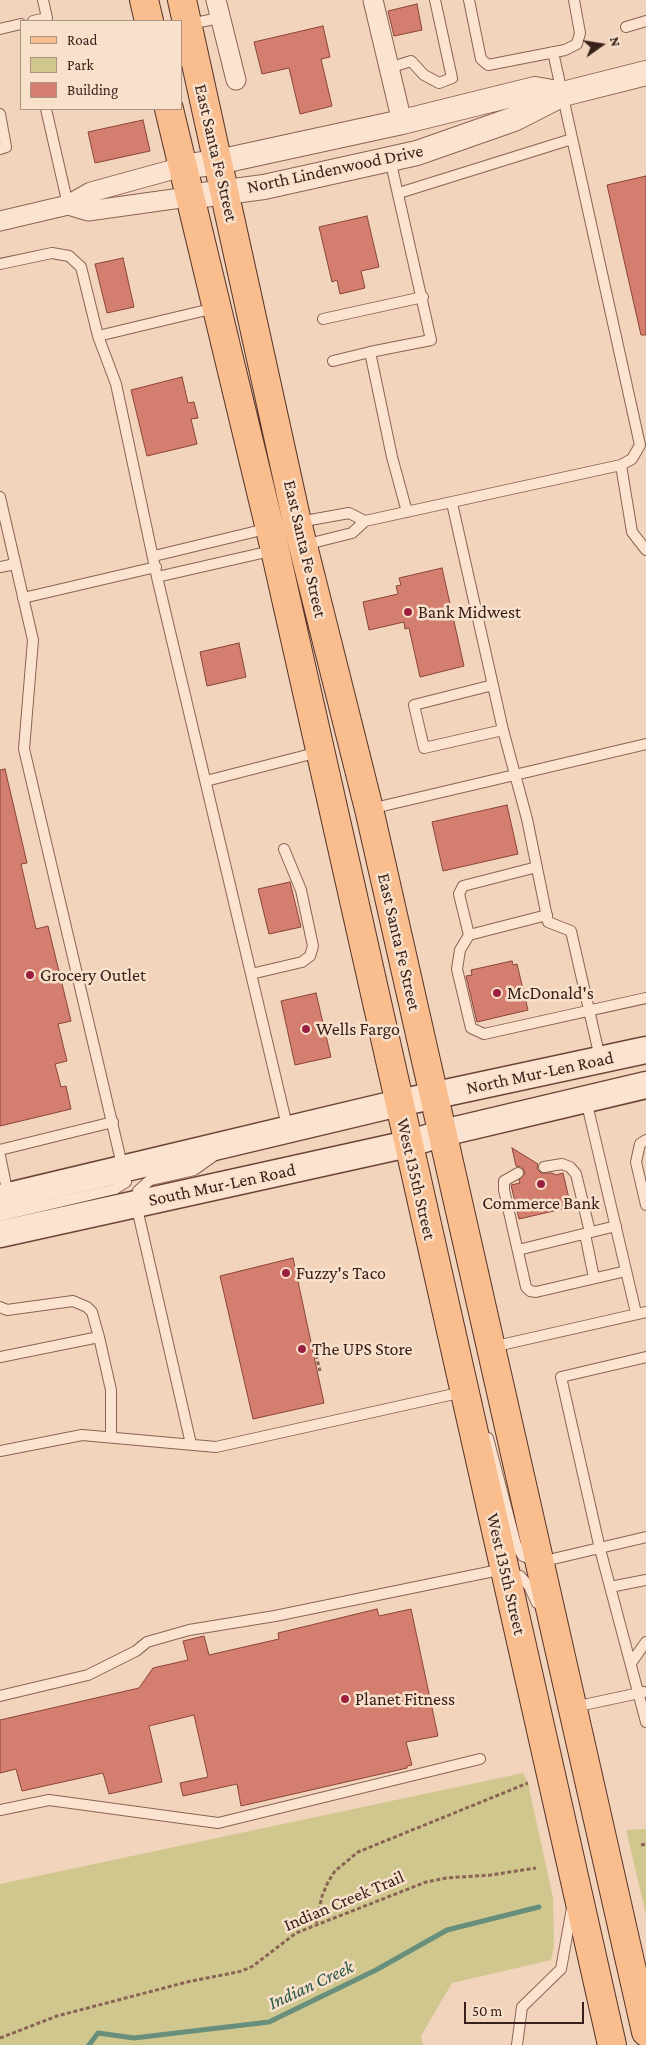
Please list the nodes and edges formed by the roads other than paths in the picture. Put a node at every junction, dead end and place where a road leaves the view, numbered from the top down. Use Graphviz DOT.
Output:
graph roads {
  1 [pos="43,0"];
  2 [pos="144,0"];
  3 [pos="373,0"];
  4 [pos="435,0"];
  5 [pos="469,0"];
  6 [pos="574,0"];
  7 [pos="218,9"];
  8 [pos="185,12"];
  9 [pos="39,20"];
  10 [pos="149,20"];
  11 [pos="646,21"];
  12 [pos="20,24"];
  13 [pos="626,27"];
  14 [pos="0,29"];
  15 [pos="552,52"];
  16 [pos="389,68"];
  17 [pos="646,73"];
  18 [pos="236,80"];
  19 [pos="563,94"];
  20 [pos="46,110"];
  21 [pos="169,110"];
  22 [pos="0,114"];
  23 [pos="402,122"];
  24 [pos="572,139"];
  25 [pos="0,149"];
  26 [pos="390,159"];
  27 [pos="218,162"];
  28 [pos="182,167"];
  29 [pos="225,192"];
  30 [pos="399,193"];
  31 [pos="188,197"];
  32 [pos="68,206"];
  33 [pos="0,221"];
  34 [pos="0,264"];
  35 [pos="423,298"];
  36 [pos="216,308"];
  37 [pos="323,319"];
  38 [pos="98,336"];
  39 [pos="370,352"];
  40 [pos="332,361"];
  41 [pos="621,465"];
  42 [pos="0,497"];
  43 [pos="452,502"];
  44 [pos="407,512"];
  45 [pos="365,521"];
  46 [pos="286,537"];
  47 [pos="646,550"];
  48 [pos="154,556"];
  49 [pos="15,564"];
  50 [pos="0,567"];
  51 [pos="157,572"];
  52 [pos="23,598"];
  53 [pos="493,685"];
  54 [pos="503,730"];
  55 [pos="646,744"];
  56 [pos="320,752"];
  57 [pos="515,775"];
  58 [pos="206,781"];
  59 [pos="369,809"];
  60 [pos="284,849"];
  61 [pos="537,867"];
  62 [pos="546,915"];
  63 [pos="470,935"];
  64 [pos="251,974"];
  65 [pos="646,998"];
  66 [pos="590,1011"];
  67 [pos="646,1050"];
  68 [pos="600,1060"];
  69 [pos="646,1085"];
  70 [pos="434,1096"];
  71 [pos="586,1100"];
  72 [pos="399,1104"];
  73 [pos="113,1122"];
  74 [pos="288,1130"];
  75 [pos="443,1133"];
  76 [pos="646,1140"];
  77 [pos="232,1143"];
  78 [pos="408,1144"];
  79 [pos="0,1150"];
  80 [pos="0,1156"];
  81 [pos="124,1168"];
  82 [pos="544,1168"];
  83 [pos="518,1173"];
  84 [pos="3,1203"];
  85 [pos="136,1204"];
  86 [pos="646,1205"];
  87 [pos="616,1226"];
  88 [pos="588,1233"];
  89 [pos="0,1234"];
  90 [pos="518,1250"];
  91 [pos="626,1271"];
  92 [pos="594,1278"];
  93 [pos="0,1307"];
  94 [pos="641,1313"];
  95 [pos="100,1337"];
  96 [pos="491,1347"];
  97 [pos="0,1357"];
  98 [pos="646,1357"];
  99 [pos="466,1402"];
  100 [pos="110,1437"];
  101 [pos="191,1444"];
  102 [pos="0,1451"];
  103 [pos="646,1537"];
  104 [pos="600,1549"];
  105 [pos="540,1562"];
  106 [pos="505,1572"];
  107 [pos="646,1580"];
  108 [pos="610,1587"];
  109 [pos="540,1618"];
  110 [pos="646,1642"];
  111 [pos="631,1663"];
  112 [pos="643,1692"];
  113 [pos="0,1696"];
  114 [pos="566,1699"];
  115 [pos="646,1722"];
  116 [pos="480,1759"];
  117 [pos="0,1810"];
  118 [pos="576,1885"];
  119 [pos="644,2018"];
  120 [pos="517,2045"];
  121 [pos="612,2045"];
  1 -- 9 [label="lane"];
  2 -- 10 [label="main road"];
  3 -- 16 [label="street"];
  4 -- 16 [label="lane"];
  5 -- 15 [label="lane"];
  6 -- 15 [label="lane"];
  7 -- 8 [label="lane"];
  7 -- 18 [label="street, East Santa Fe Street"];
  8 -- 27 [label="main road, East Santa Fe Street"];
  11 -- 13 [label="lane"];
  12 -- 14 [label="lane"];
  15 -- 19 [label="lane"];
  16 -- 23 [label="street"];
  17 -- 19 [label="street, North Lindenwood Drive"];
  19 -- 23 [label="street, North Lindenwood Drive"];
  19 -- 24 [label="lane"];
  19 -- 26 [label="street, North Lindenwood Drive"];
  20 -- 32 [label="lane"];
  21 -- 28 [label="main road, East Santa Fe Street"];
  22 -- 25 [label="lane"];
  23 -- 27 [label="street, North Lindenwood Drive"];
  24 -- 30 [label="lane"];
  24 -- 41 [label="lane"];
  26 -- 29 [label="street, North Lindenwood Drive"];
  26 -- 30 [label="lane"];
  27 -- 28 [label="street, North Lindenwood Drive"];
  27 -- 29 [label="main road, East Santa Fe Street"];
  28 -- 31 [label="main road, East Santa Fe Street"];
  28 -- 32 [label="street, North Lindenwood Drive"];
  29 -- 31 [label="street, North Lindenwood Drive"];
  29 -- 46 [label="main road, East Santa Fe Street"];
  30 -- 35 [label="lane"];
  31 -- 32 [label="street, North Lindenwood Drive"];
  31 -- 36 [label="main road, East Santa Fe Street"];
  32 -- 33 [label="street, North Lindenwood Drive"];
  34 -- 38 [label="lane"];
  35 -- 37 [label="lane"];
  35 -- 39 [label="lane"];
  36 -- 38 [label="lane"];
  36 -- 46 [label="main road, East Santa Fe Street"];
  38 -- 48 [label="lane"];
  39 -- 40 [label="lane"];
  39 -- 44 [label="lane"];
  41 -- 43 [label="lane"];
  41 -- 47 [label="lane"];
  42 -- 49 [label="lane"];
  43 -- 44 [label="lane"];
  43 -- 53 [label="lane"];
  44 -- 45 [label="lane"];
  45 -- 46 [label="lane"];
  45 -- 46 [label="lane"];
  46 -- 48 [label="lane"];
  46 -- 51 [label="lane"];
  46 -- 56 [label="main road, East Santa Fe Street"];
  46 -- 59 [label="main road, East Santa Fe Street"];
  48 -- 51 [label="lane"];
  49 -- 50 [label="lane"];
  49 -- 52 [label="lane"];
  51 -- 52 [label="lane"];
  51 -- 58 [label="lane"];
  52 -- 73 [label="lane"];
  53 -- 54 [label="lane"];
  53 -- 54 [label="lane"];
  54 -- 57 [label="lane"];
  55 -- 57 [label="lane"];
  56 -- 58 [label="lane"];
  56 -- 72 [label="main road, East Santa Fe Street"];
  57 -- 59 [label="lane"];
  57 -- 61 [label="lane"];
  58 -- 64 [label="lane"];
  59 -- 70 [label="main road, East Santa Fe Street"];
  60 -- 64 [label="lane"];
  61 -- 62 [label="lane"];
  61 -- 63 [label="lane"];
  62 -- 63 [label="lane"];
  62 -- 66 [label="lane"];
  63 -- 66 [label="lane"];
  64 -- 74 [label="lane"];
  65 -- 66 [label="lane"];
  66 -- 68 [label="lane"];
  67 -- 68 [label="main road, North Mur-Len Road"];
  68 -- 70 [label="main road, North Mur-Len Road"];
  69 -- 71 [label="main road, North Mur-Len Road"];
  70 -- 72 [label="main road, South Mur-Len Road"];
  70 -- 75 [label="main road, West 135th Street"];
  71 -- 75 [label="main road, North Mur-Len Road"];
  71 -- 87 [label="lane"];
  72 -- 74 [label="main road, South Mur-Len Road"];
  72 -- 78 [label="main road, West 135th Street"];
  73 -- 79 [label="lane"];
  73 -- 81 [label="lane"];
  74 -- 77 [label="main road, South Mur-Len Road"];
  75 -- 78 [label="main road, South Mur-Len Road"];
  75 -- 96 [label="main road, West 135th Street"];
  76 -- 86 [label="lane"];
  77 -- 81 [label="main road, South Mur-Len Road"];
  77 -- 85 [label="lane"];
  78 -- 85 [label="main road, South Mur-Len Road"];
  78 -- 99 [label="main road, West 135th Street"];
  80 -- 84 [label="lane"];
  81 -- 84 [label="main road, South Mur-Len Road"];
  82 -- 88 [label="lane"];
  83 -- 90 [label="lane"];
  85 -- 89 [label="main road, South Mur-Len Road"];
  85 -- 101 [label="lane"];
  87 -- 88 [label="lane"];
  87 -- 91 [label="lane"];
  88 -- 90 [label="lane"];
  88 -- 92 [label="lane"];
  90 -- 92 [label="lane"];
  91 -- 92 [label="lane"];
  91 -- 94 [label="lane"];
  93 -- 95 [label="lane"];
  94 -- 96 [label="lane"];
  95 -- 97 [label="lane"];
  95 -- 100 [label="lane"];
  96 -- 105 [label="main road, West 135th Street"];
  98 -- 104 [label="lane"];
  99 -- 101 [label="lane"];
  99 -- 105 [label="lane"];
  99 -- 106 [label="main road, West 135th Street"];
  100 -- 101 [label="lane"];
  100 -- 102 [label="lane"];
  103 -- 104 [label="lane"];
  104 -- 105 [label="lane"];
  104 -- 108 [label="lane"];
  105 -- 114 [label="main road, West 135th Street"];
  106 -- 109 [label="lane"];
  106 -- 113 [label="lane"];
  106 -- 118 [label="main road, West 135th Street"];
  107 -- 108 [label="lane"];
  108 -- 111 [label="lane"];
  110 -- 111 [label="lane"];
  111 -- 112 [label="lane"];
  112 -- 114 [label="lane"];
  112 -- 115 [label="lane"];
  114 -- 119 [label="main road, West 135th Street"];
  116 -- 117 [label="lane"];
  118 -- 120 [label="lane"];
  118 -- 121 [label="main road, West 135th Street"];
}
